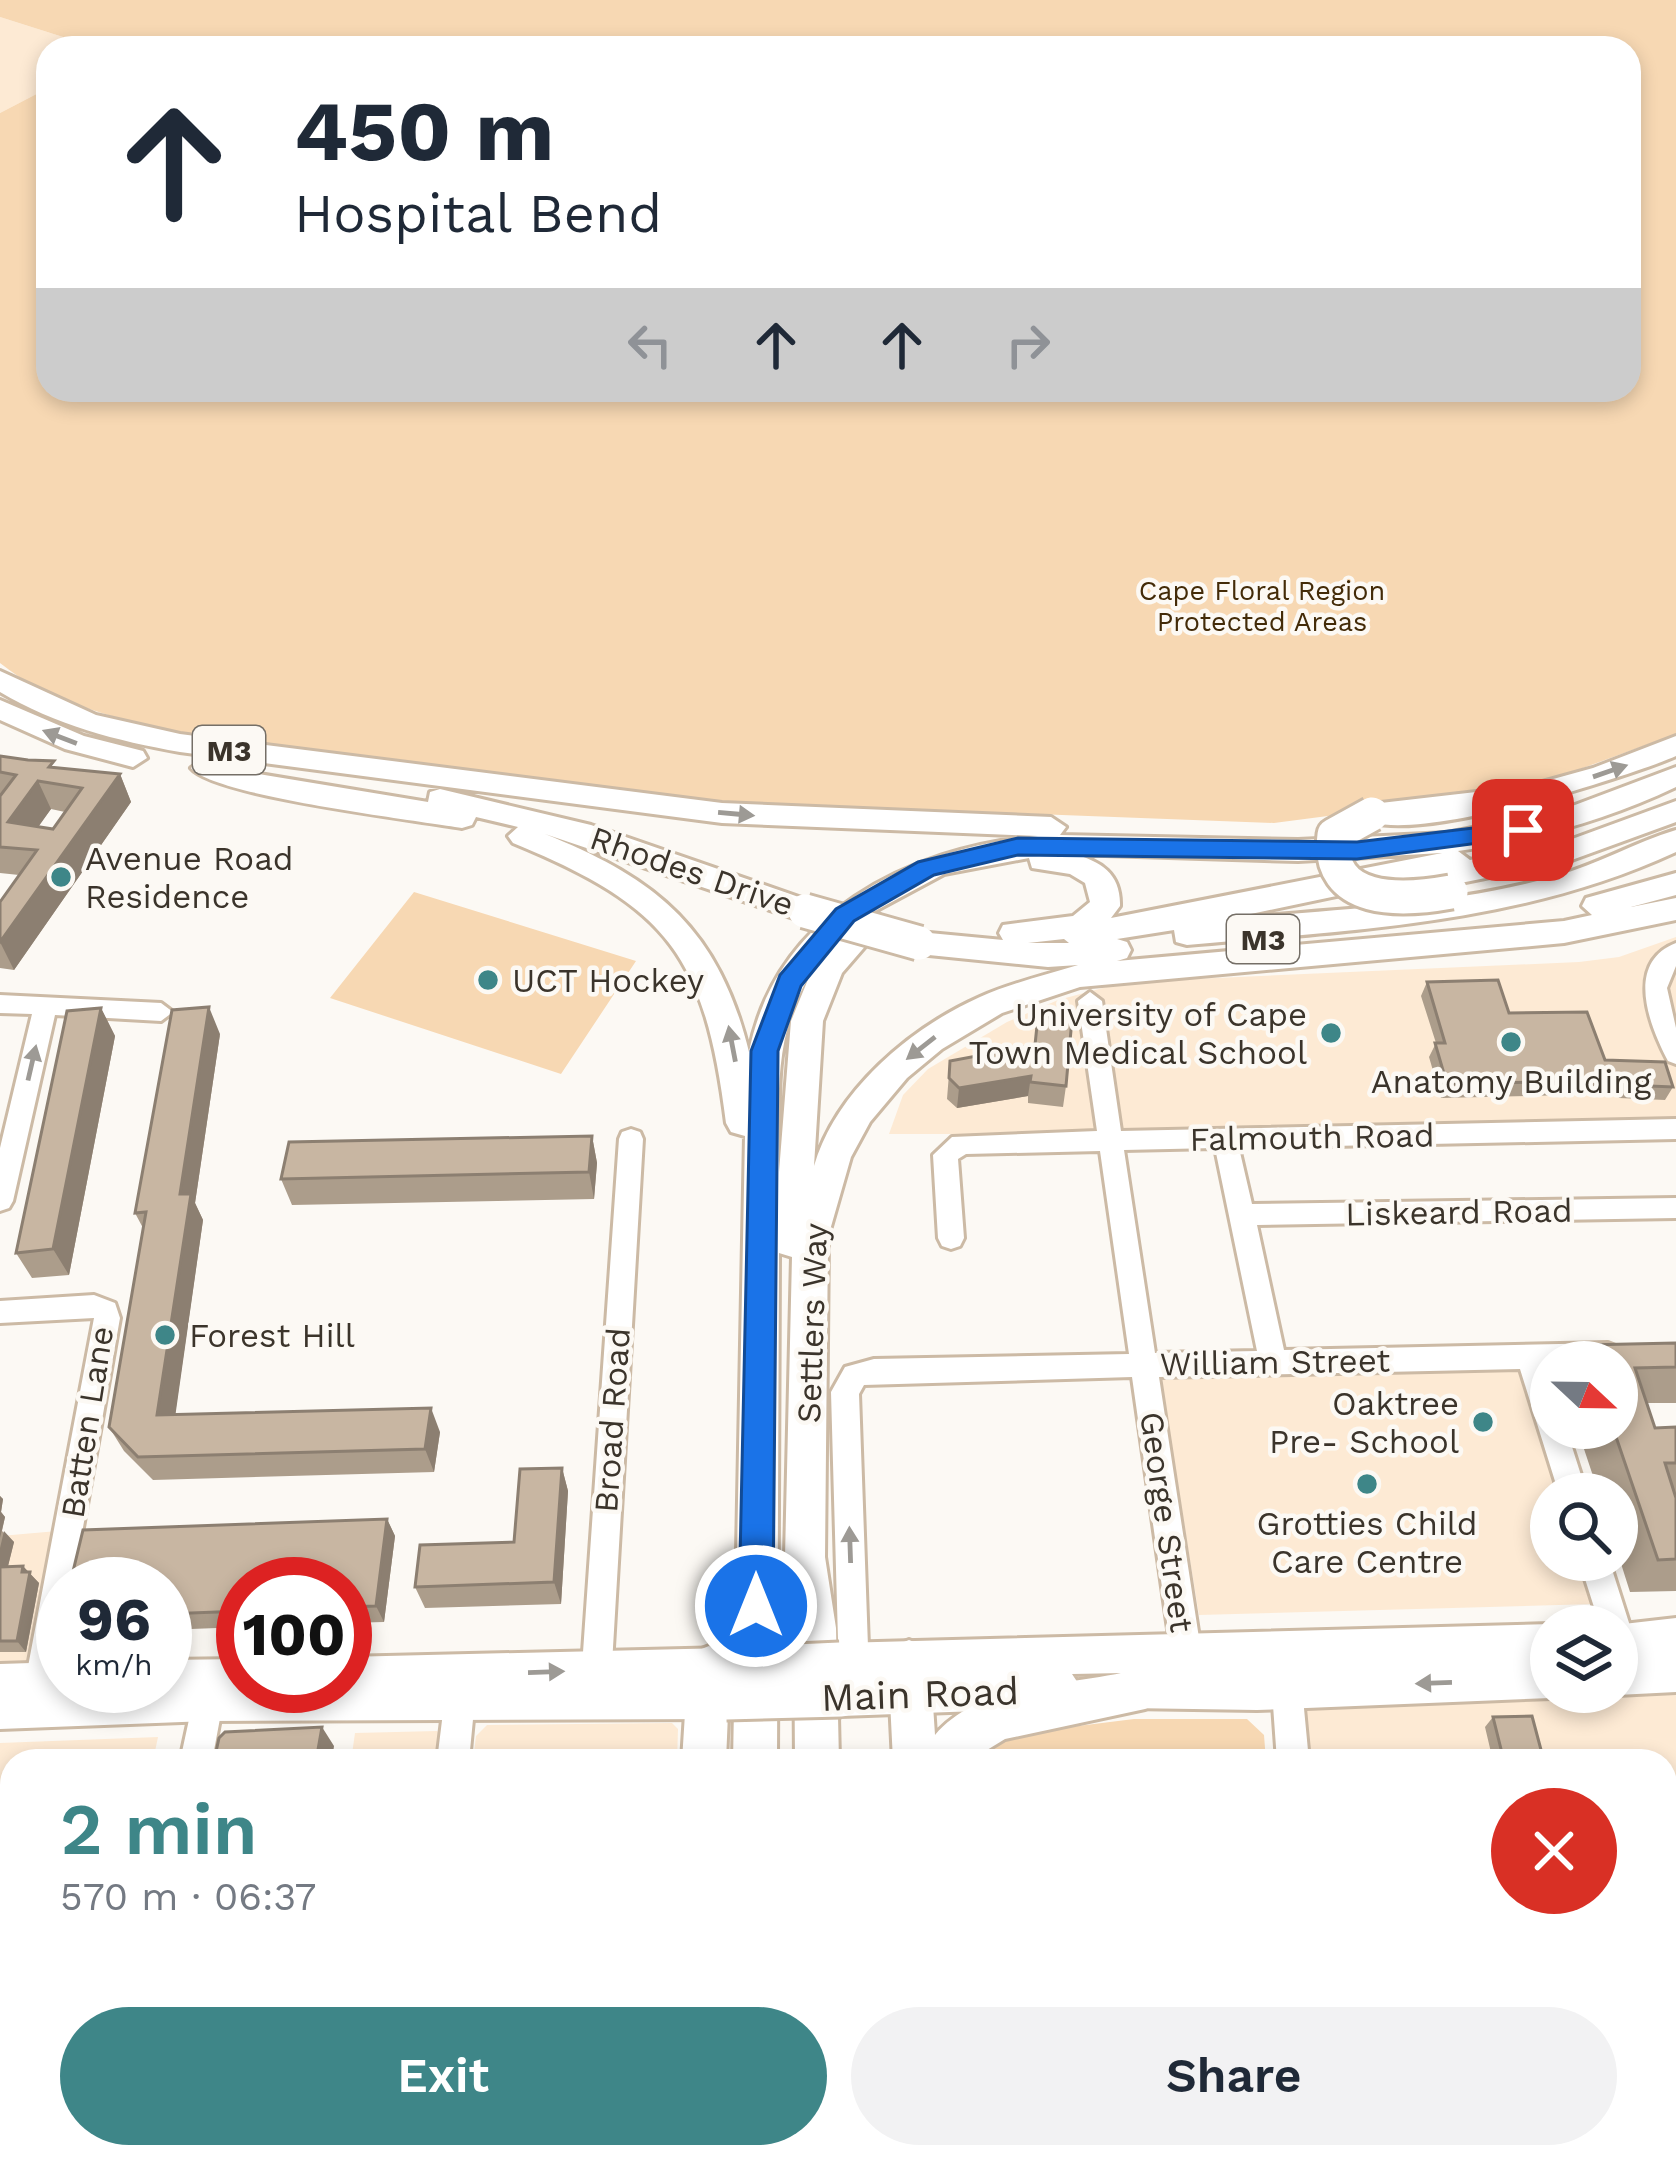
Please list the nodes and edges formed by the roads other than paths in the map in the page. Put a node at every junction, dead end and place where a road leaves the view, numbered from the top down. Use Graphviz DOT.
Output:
graph roads {
  1 [pos="0,680"];
  2 [pos="0,710"];
  3 [pos="1676,746"];
  4 [pos="206,768"];
  5 [pos="1676,776"];
  6 [pos="441,779"];
  7 [pos="1676,797"];
  8 [pos="1676,816"];
  9 [pos="1676,840"];
  10 [pos="1231,848"];
  11 [pos="1676,884"];
  12 [pos="1258,899"];
  13 [pos="814,904"];
  14 [pos="1676,909"];
  15 [pos="1006,942"];
  16 [pos="1676,951"];
  17 [pos="1090,1001"];
  18 [pos="0,1004"];
  19 [pos="45,1007"];
  20 [pos="161,1012"];
  21 [pos="1676,1055"];
  22 [pos="1676,1130"];
  23 [pos="632,1138"];
  24 [pos="1225,1138"];
  25 [pos="1112,1142"];
  26 [pos="4,1167"];
  27 [pos="761,1200"];
  28 [pos="0,1201"];
  29 [pos="1676,1208"];
  30 [pos="1242,1215"];
  31 [pos="951,1238"];
  32 [pos="0,1312"];
  33 [pos="1529,1356"];
  34 [pos="1530,1359"];
  35 [pos="1273,1361"];
  36 [pos="1144,1364"];
  37 [pos="805,1502"];
  38 [pos="1676,1636"];
  39 [pos="1530,1644"];
  40 [pos="1638,1644"];
  41 [pos="1638,1656"];
  42 [pos="1189,1670"];
  43 [pos="1285,1670"];
  44 [pos="1098,1672"];
  45 [pos="1676,1673"];
  46 [pos="910,1677"];
  47 [pos="1530,1678"];
  48 [pos="372,1679"];
  49 [pos="848,1679"];
  50 [pos="0,1683"];
  51 [pos="717,1683"];
  52 [pos="596,1686"];
  53 [pos="372,1687"];
  54 [pos="461,1688"];
  55 [pos="1145,1688"];
  56 [pos="35,1695"];
  57 [pos="216,1701"];
  58 [pos="200,1749"];
  59 [pos="454,1749"];
  60 [pos="706,1749"];
  61 [pos="755,1749"];
  62 [pos="818,1749"];
  63 [pos="914,1749"];
  64 [pos="953,1749"];
  65 [pos="1292,1749"];
  1 -- 6 [label="highway, Rhodes Drive / M3"];
  4 -- 2 [label="highway, Rhodes Drive / M3, one-way"];
  8 -- 3 [label="highway, one-way, bridge"];
  4 -- 13 [label="highway, Rhodes Drive / M3"];
  27 -- 4 [label="highway, one-way"];
  5 -- 10 [label="highway"];
  6 -- 10 [label="highway, Rhodes Drive / M3, one-way"];
  6 -- 13 [label="highway"];
  7 -- 12 [label="highway"];
  8 -- 12 [label="highway"];
  9 -- 15 [label="highway"];
  10 -- 27 [label="highway, Settlers Way"];
  11 -- 15 [label="highway, Rhodes Drive / M3"];
  12 -- 15 [label="highway"];
  13 -- 15 [label="highway, Rhodes Drive / M3, bridge"];
  14 -- 37 [label="highway, Settlers Way, one-way"];
  15 -- 37 [label="highway"];
  16 -- 21 [label="street"];
  17 -- 25 [label="street, George Street"];
  18 -- 19 [label="street"];
  19 -- 20 [label="street"];
  26 -- 19 [label="street, one-way"];
  22 -- 24 [label="street, Falmouth Road"];
  23 -- 52 [label="street, Broad Road"];
  24 -- 25 [label="street, Falmouth Road"];
  24 -- 30 [label="street"];
  25 -- 31 [label="street, Falmouth Road"];
  25 -- 36 [label="street, George Street"];
  26 -- 28 [label="street"];
  27 -- 61 [label="highway, Settlers Way"];
  29 -- 30 [label="street, Liskeard Road"];
  30 -- 35 [label="street"];
  32 -- 56 [label="street, Batten Lane"];
  33 -- 34 [label="street"];
  33 -- 35 [label="street, William Street"];
  35 -- 36 [label="street, William Street"];
  36 -- 42 [label="street, George Street"];
  49 -- 36 [label="street, William Street, one-way"];
  37 -- 62 [label="highway, Settlers Way"];
  38 -- 40 [label="main road"];
  39 -- 43 [label="main road, Main Road"];
  41 -- 45 [label="main road"];
  42 -- 43 [label="main road, Main Road"];
  42 -- 44 [label="main road, Main Road"];
  42 -- 55 [label="main road, Main Road"];
  47 -- 43 [label="main road, Main Road, one-way"];
  43 -- 65 [label="street"];
  44 -- 46 [label="main road, Main Road"];
  44 -- 55 [label="main road, Main Road"];
  46 -- 49 [label="main road, Main Road"];
  46 -- 63 [label="highway"];
  48 -- 54 [label="main road, Main Road"];
  49 -- 51 [label="main road, Main Road, bridge"];
  50 -- 56 [label="main road, Main Road"];
  51 -- 52 [label="main road, Main Road"];
  51 -- 60 [label="highway"];
  52 -- 54 [label="main road, Main Road"];
  53 -- 54 [label="main road, Main Road"];
  54 -- 59 [label="street"];
  55 -- 64 [label="highway"];
  57 -- 58 [label="street"];
}
